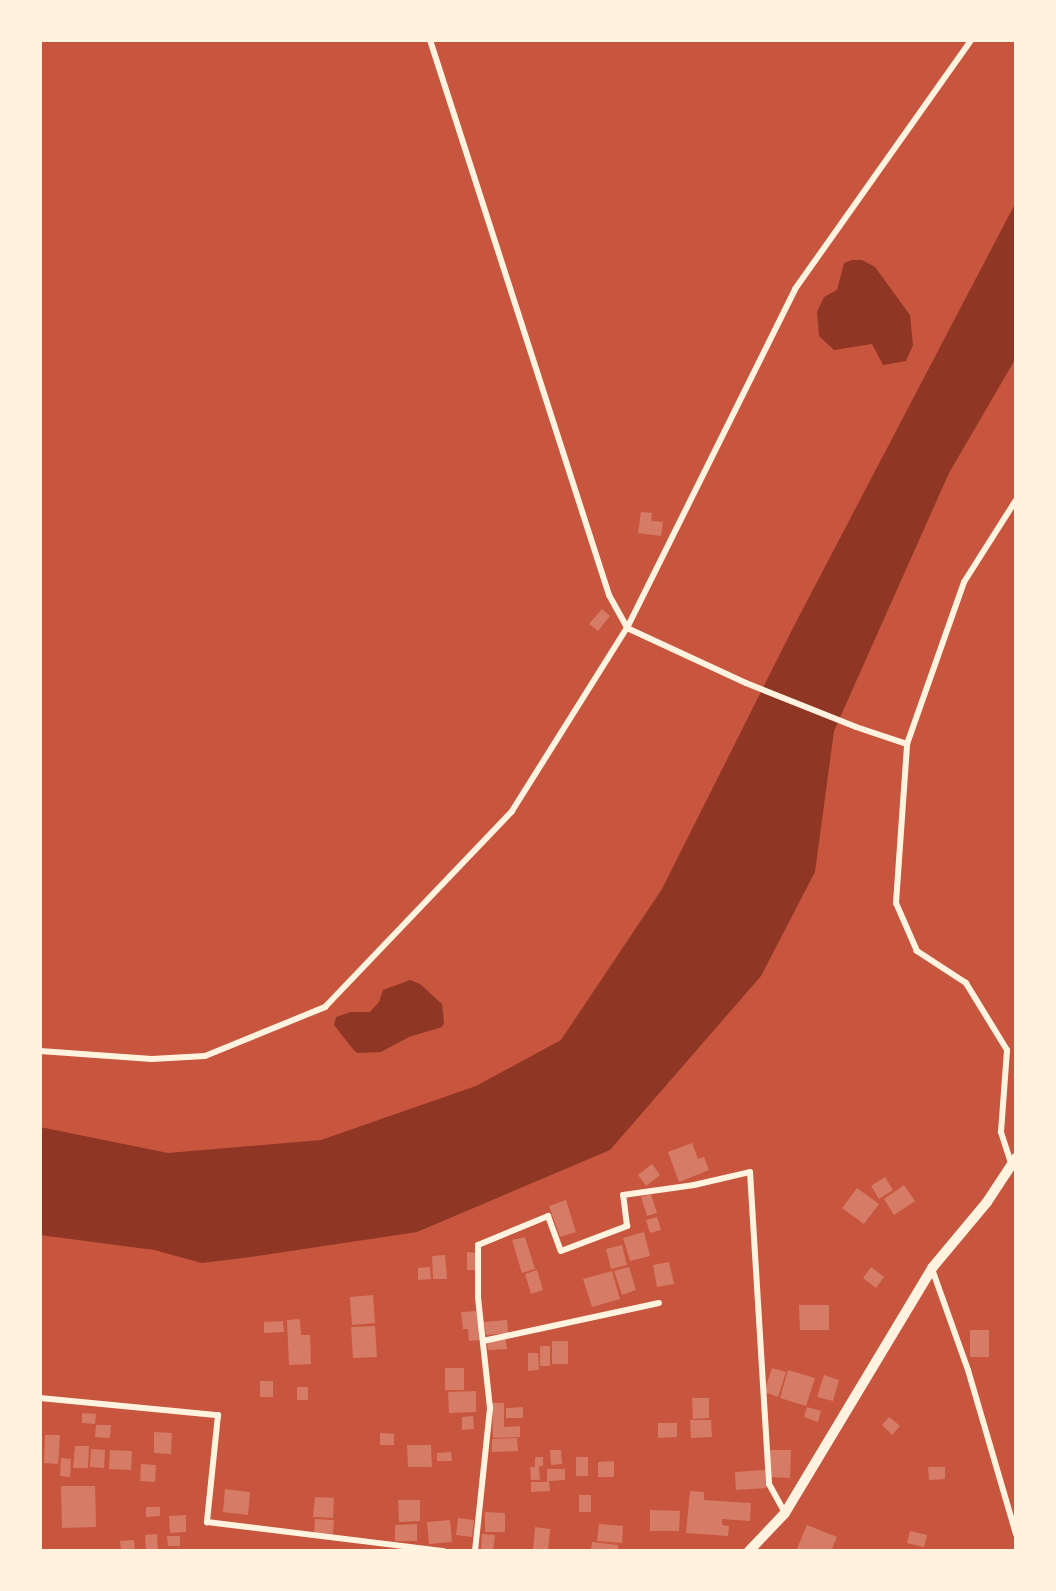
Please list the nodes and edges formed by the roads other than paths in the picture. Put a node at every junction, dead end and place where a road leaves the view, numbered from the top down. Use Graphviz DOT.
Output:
graph roads {
  1 [pos="430,40"];
  2 [pos="971,40"];
  3 [pos="1016,500"];
  4 [pos="627,628"];
  5 [pos="907,744"];
  6 [pos="40,1051"];
  7 [pos="1014,1160"];
  8 [pos="932,1268"];
  9 [pos="659,1303"];
  10 [pos="483,1341"];
  11 [pos="40,1398"];
  12 [pos="785,1513"];
  13 [pos="1016,1534"];
  14 [pos="440,1550"];
  15 [pos="475,1551"];
  16 [pos="749,1551"];
  1 -- 4 [label="street"];
  2 -- 4 [label="street"];
  3 -- 5 [label="street"];
  4 -- 5 [label="street"];
  4 -- 6 [label="street"];
  5 -- 7 [label="street"];
  7 -- 8 [label="highway"];
  8 -- 12 [label="highway"];
  8 -- 13 [label="street"];
  9 -- 10 [label="street"];
  10 -- 12 [label="street"];
  10 -- 15 [label="street"];
  11 -- 14 [label="street"];
  12 -- 16 [label="highway"];
}
